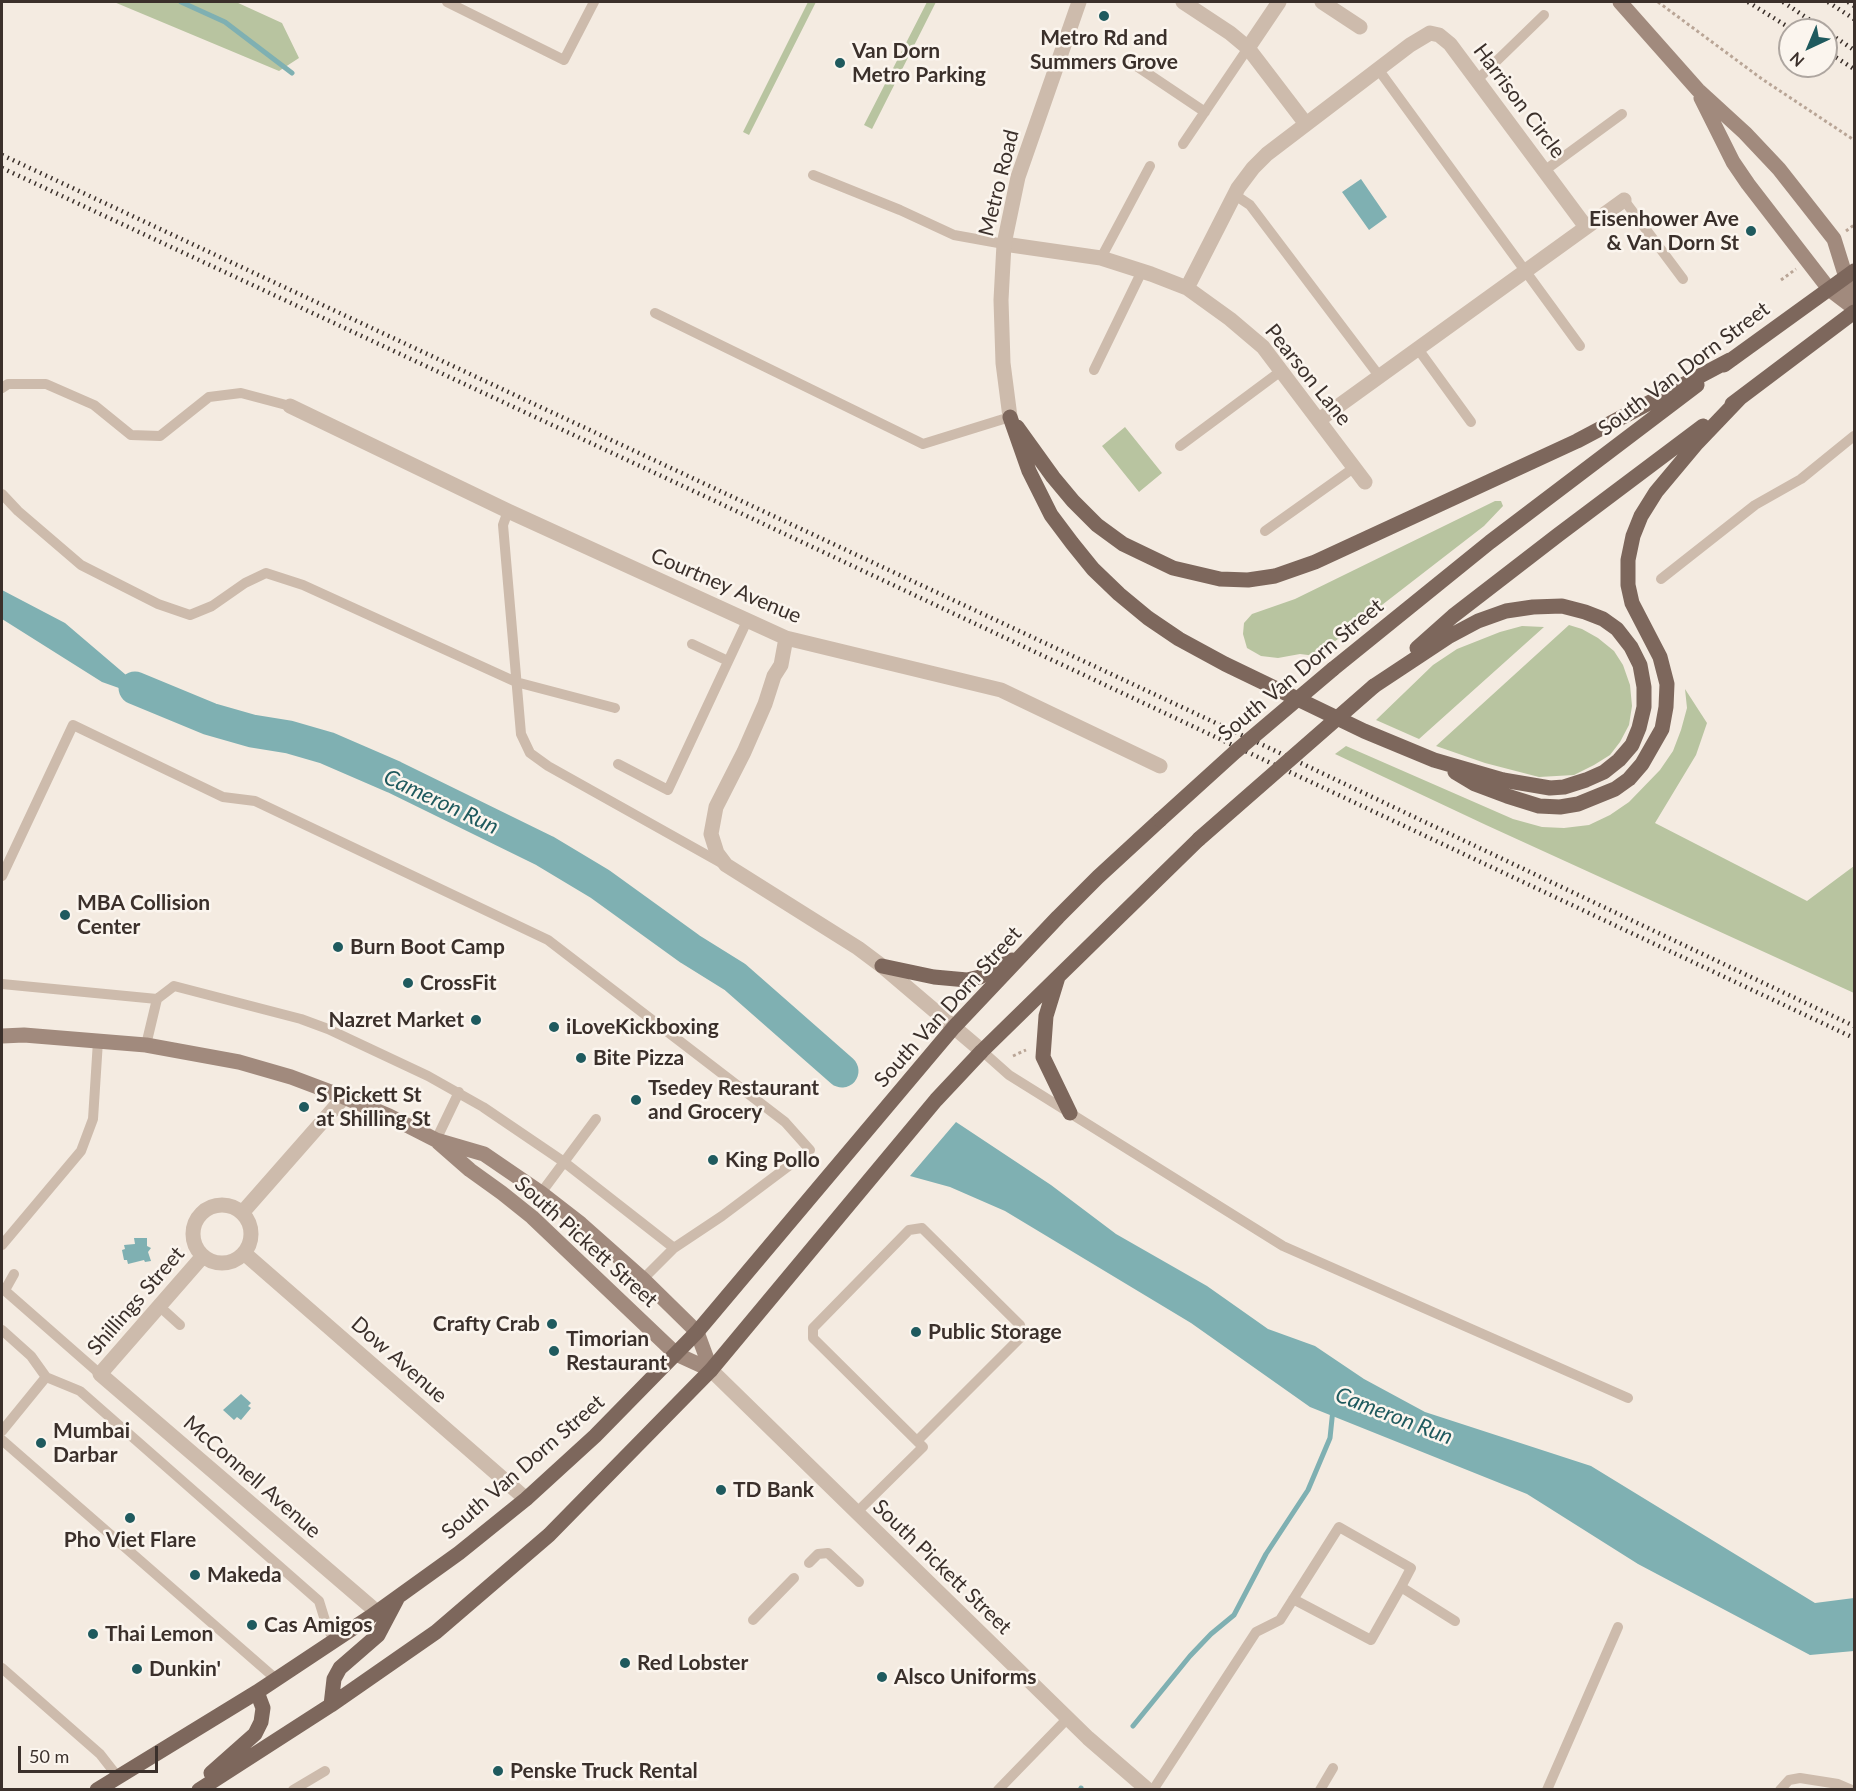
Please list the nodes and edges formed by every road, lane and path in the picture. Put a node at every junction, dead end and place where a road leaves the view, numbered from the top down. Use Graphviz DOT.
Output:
graph roads {
  1 [pos="447,2"];
  2 [pos="594,2"];
  3 [pos="1079,2"];
  4 [pos="1183,2"];
  5 [pos="1279,2"];
  6 [pos="1620,2"];
  7 [pos="1658,2"];
  8 [pos="1330,4"];
  9 [pos="1545,15"];
  10 [pos="1360,27"];
  11 [pos="1248,48"];
  12 [pos="1126,59"];
  13 [pos="1378,69"];
  14 [pos="1477,80"];
  15 [pos="1698,90"];
  16 [pos="1205,112"];
  17 [pos="1622,114"];
  18 [pos="1306,124"];
  19 [pos="1854,140"];
  20 [pos="1183,144"];
  21 [pos="1150,166"];
  22 [pos="1544,171"];
  23 [pos="813,175"];
  24 [pos="1235,195"];
  25 [pos="1624,200"];
  26 [pos="1586,227"];
  27 [pos="1004,244"];
  28 [pos="1101,258"];
  29 [pos="1142,271"];
  30 [pos="1525,271"];
  31 [pos="1850,274"];
  32 [pos="1683,279"];
  33 [pos="1187,288"];
  34 [pos="1829,289"];
  35 [pos="1854,303"];
  36 [pos="1854,310"];
  37 [pos="655,313"];
  38 [pos="1580,346"];
  39 [pos="1418,349"];
  40 [pos="1730,360"];
  41 [pos="1094,370"];
  42 [pos="1281,371"];
  43 [pos="1380,376"];
  44 [pos="2,388"];
  45 [pos="1740,398"];
  46 [pos="290,406"];
  47 [pos="1010,417"];
  48 [pos="1319,420"];
  49 [pos="1471,422"];
  50 [pos="1854,436"];
  51 [pos="1180,446"];
  52 [pos="1355,467"];
  53 [pos="1365,482"];
  54 [pos="2,494"];
  55 [pos="508,511"];
  56 [pos="1265,531"];
  57 [pos="1660,579"];
  58 [pos="747,621"];
  59 [pos="786,638"];
  60 [pos="693,644"];
  61 [pos="728,661"];
  62 [pos="516,682"];
  63 [pos="1374,686"];
  64 [pos="615,708"];
  65 [pos="1434,760"];
  66 [pos="618,764"];
  67 [pos="1160,766"];
  68 [pos="726,865"];
  69 [pos="2,876"];
  70 [pos="1025,953"];
  71 [pos="882,966"];
  72 [pos="1059,975"];
  73 [pos="2,984"];
  74 [pos="158,999"];
  75 [pos="954,1027"];
  76 [pos="2,1036"];
  77 [pos="98,1041"];
  78 [pos="146,1044"];
  79 [pos="1034,1048"];
  80 [pos="982,1051"];
  81 [pos="1012,1056"];
  82 [pos="459,1092"];
  83 [pos="344,1097"];
  84 [pos="1070,1113"];
  85 [pos="596,1119"];
  86 [pos="436,1140"];
  87 [pos="564,1162"];
  88 [pos="541,1193"];
  89 [pos="242,1213"];
  90 [pos="2,1245"];
  91 [pos="674,1248"];
  92 [pos="244,1253"];
  93 [pos="203,1256"];
  94 [pos="14,1274"];
  95 [pos="642,1279"];
  96 [pos="3,1289"];
  97 [pos="159,1306"];
  98 [pos="180,1324"];
  99 [pos="2,1330"];
  100 [pos="697,1332"];
  101 [pos="676,1353"];
  102 [pos="711,1370"];
  103 [pos="100,1374"];
  104 [pos="46,1377"];
  105 [pos="1628,1398"];
  106 [pos="2,1431"];
  107 [pos="2,1440"];
  108 [pos="918,1441"];
  109 [pos="526,1499"];
  110 [pos="856,1513"];
  111 [pos="809,1563"];
  112 [pos="794,1578"];
  113 [pos="859,1582"];
  114 [pos="1401,1587"];
  115 [pos="399,1596"];
  116 [pos="1293,1599"];
  117 [pos="377,1612"];
  118 [pos="753,1620"];
  119 [pos="1455,1621"];
  120 [pos="1618,1627"];
  121 [pos="335,1640"];
  122 [pos="2,1668"];
  123 [pos="276,1679"];
  124 [pos="257,1692"];
  125 [pos="331,1705"];
  126 [pos="1068,1719"];
  127 [pos="1333,1768"];
  128 [pos="325,1771"];
  129 [pos="118,1777"];
  130 [pos="97,1790"];
  131 [pos="193,1790"];
  132 [pos="199,1790"];
  133 [pos="293,1790"];
  134 [pos="998,1790"];
  135 [pos="1148,1790"];
  136 [pos="1153,1790"];
  137 [pos="1320,1790"];
  138 [pos="1547,1790"];
  139 [pos="1780,1790"];
  140 [pos="1852,1790"];
  1 -- 2 [label="lane"];
  3 -- 27 [label="street, Metro Road"];
  4 -- 11 [label="street"];
  5 -- 11 [label="street"];
  6 -- 15 [label="main road"];
  7 -- 19 [label="path"];
  8 -- 10 [label="street"];
  9 -- 14 [label="lane"];
  11 -- 16 [label="lane"];
  11 -- 18 [label="street"];
  12 -- 16 [label="lane"];
  13 -- 14 [label="street, Harrison Circle"];
  13 -- 18 [label="street, Harrison Circle"];
  13 -- 30 [label="lane"];
  14 -- 22 [label="street, Harrison Circle"];
  15 -- 31 [label="main road"];
  15 -- 34 [label="main road"];
  16 -- 20 [label="lane"];
  17 -- 22 [label="lane"];
  18 -- 24 [label="street, Harrison Circle"];
  21 -- 28 [label="lane"];
  22 -- 26 [label="street, Harrison Circle"];
  23 -- 27 [label="lane"];
  24 -- 33 [label="street, Harrison Circle"];
  24 -- 43 [label="lane"];
  25 -- 26 [label="street"];
  25 -- 32 [label="lane"];
  26 -- 30 [label="street"];
  27 -- 28 [label="street, Pearson Lane"];
  27 -- 47 [label="street, Metro Road"];
  28 -- 29 [label="street, Pearson Lane"];
  29 -- 33 [label="street, Pearson Lane"];
  29 -- 41 [label="lane"];
  30 -- 38 [label="lane"];
  30 -- 39 [label="street"];
  31 -- 34 [label="main road, South Van Dorn Street"];
  31 -- 35 [label="main road"];
  33 -- 42 [label="street, Pearson Lane"];
  34 -- 36 [label="main road"];
  34 -- 40 [label="main road, South Van Dorn Street"];
  36 -- 45 [label="main road"];
  37 -- 47 [label="lane"];
  39 -- 43 [label="street"];
  39 -- 49 [label="lane"];
  40 -- 47 [label="main road"];
  40 -- 70 [label="main road, South Van Dorn Street, bridge"];
  42 -- 48 [label="street, Pearson Lane"];
  42 -- 51 [label="lane"];
  43 -- 48 [label="street"];
  44 -- 46 [label="lane"];
  45 -- 63 [label="main road"];
  45 -- 65 [label="main road"];
  46 -- 55 [label="street, Courtney Avenue"];
  47 -- 65 [label="main road"];
  48 -- 52 [label="street, Pearson Lane"];
  50 -- 57 [label="lane"];
  52 -- 53 [label="street, Pearson Lane"];
  52 -- 56 [label="lane"];
  54 -- 62 [label="lane"];
  55 -- 58 [label="street, Courtney Avenue"];
  55 -- 62 [label="lane"];
  58 -- 59 [label="street, Courtney Avenue"];
  58 -- 61 [label="lane"];
  59 -- 67 [label="street, Courtney Avenue"];
  59 -- 68 [label="street"];
  60 -- 61 [label="lane"];
  61 -- 66 [label="lane"];
  62 -- 64 [label="lane"];
  62 -- 68 [label="lane"];
  63 -- 65 [label="main road"];
  63 -- 72 [label="main road, bridge"];
  68 -- 71 [label="street"];
  69 -- 91 [label="lane"];
  70 -- 71 [label="main road"];
  70 -- 75 [label="main road, South Van Dorn Street"];
  71 -- 75 [label="street"];
  72 -- 80 [label="main road"];
  72 -- 84 [label="main road"];
  73 -- 74 [label="lane"];
  74 -- 78 [label="lane"];
  74 -- 82 [label="lane"];
  75 -- 80 [label="street"];
  75 -- 100 [label="main road, South Van Dorn Street"];
  76 -- 77 [label="main road, South Pickett Street"];
  77 -- 78 [label="main road, South Pickett Street"];
  77 -- 90 [label="lane"];
  78 -- 83 [label="main road, South Pickett Street"];
  79 -- 81 [label="path"];
  80 -- 84 [label="lane"];
  80 -- 102 [label="main road"];
  82 -- 86 [label="lane"];
  82 -- 87 [label="lane"];
  83 -- 86 [label="main road, South Pickett Street"];
  83 -- 89 [label="street"];
  84 -- 105 [label="lane"];
  85 -- 87 [label="lane"];
  86 -- 88 [label="main road, South Pickett Street"];
  86 -- 101 [label="main road, South Pickett Street"];
  87 -- 88 [label="lane"];
  87 -- 91 [label="lane"];
  88 -- 95 [label="main road, South Pickett Street"];
  89 -- 92 [label="street"];
  89 -- 93 [label="street"];
  91 -- 95 [label="lane"];
  92 -- 93 [label="street"];
  92 -- 109 [label="street, Dow Avenue"];
  93 -- 97 [label="street, Shillings Street"];
  94 -- 96 [label="lane"];
  95 -- 100 [label="main road, South Pickett Street"];
  96 -- 103 [label="lane"];
  97 -- 98 [label="lane"];
  97 -- 103 [label="street, Shillings Street"];
  99 -- 104 [label="lane"];
  100 -- 101 [label="main road, South Van Dorn Street"];
  100 -- 102 [label="main road, South Pickett Street"];
  101 -- 102 [label="main road, South Pickett Street"];
  101 -- 109 [label="main road, South Van Dorn Street"];
  102 -- 110 [label="street, South Pickett Street"];
  102 -- 125 [label="main road"];
  103 -- 117 [label="street, McConnell Avenue"];
  104 -- 106 [label="lane"];
  104 -- 121 [label="lane"];
  107 -- 123 [label="lane"];
  108 -- 108 [label="lane"];
  108 -- 110 [label="lane"];
  109 -- 115 [label="main road, South Van Dorn Street"];
  110 -- 126 [label="street, South Pickett Street"];
  111 -- 113 [label="lane"];
  112 -- 118 [label="lane"];
  114 -- 116 [label="lane"];
  114 -- 116 [label="lane"];
  114 -- 119 [label="lane"];
  115 -- 117 [label="main road, South Van Dorn Street"];
  115 -- 125 [label="main road"];
  116 -- 136 [label="lane"];
  117 -- 121 [label="main road, South Van Dorn Street"];
  120 -- 138 [label="lane"];
  121 -- 123 [label="main road, South Van Dorn Street"];
  122 -- 129 [label="lane"];
  123 -- 124 [label="main road, South Van Dorn Street"];
  124 -- 129 [label="main road, South Van Dorn Street"];
  124 -- 131 [label="main road"];
  125 -- 132 [label="main road"];
  126 -- 134 [label="lane"];
  126 -- 135 [label="street, South Pickett Street"];
  127 -- 137 [label="lane"];
  128 -- 133 [label="lane"];
  129 -- 130 [label="main road, South Van Dorn Street"];
  139 -- 140 [label="lane"];
}
